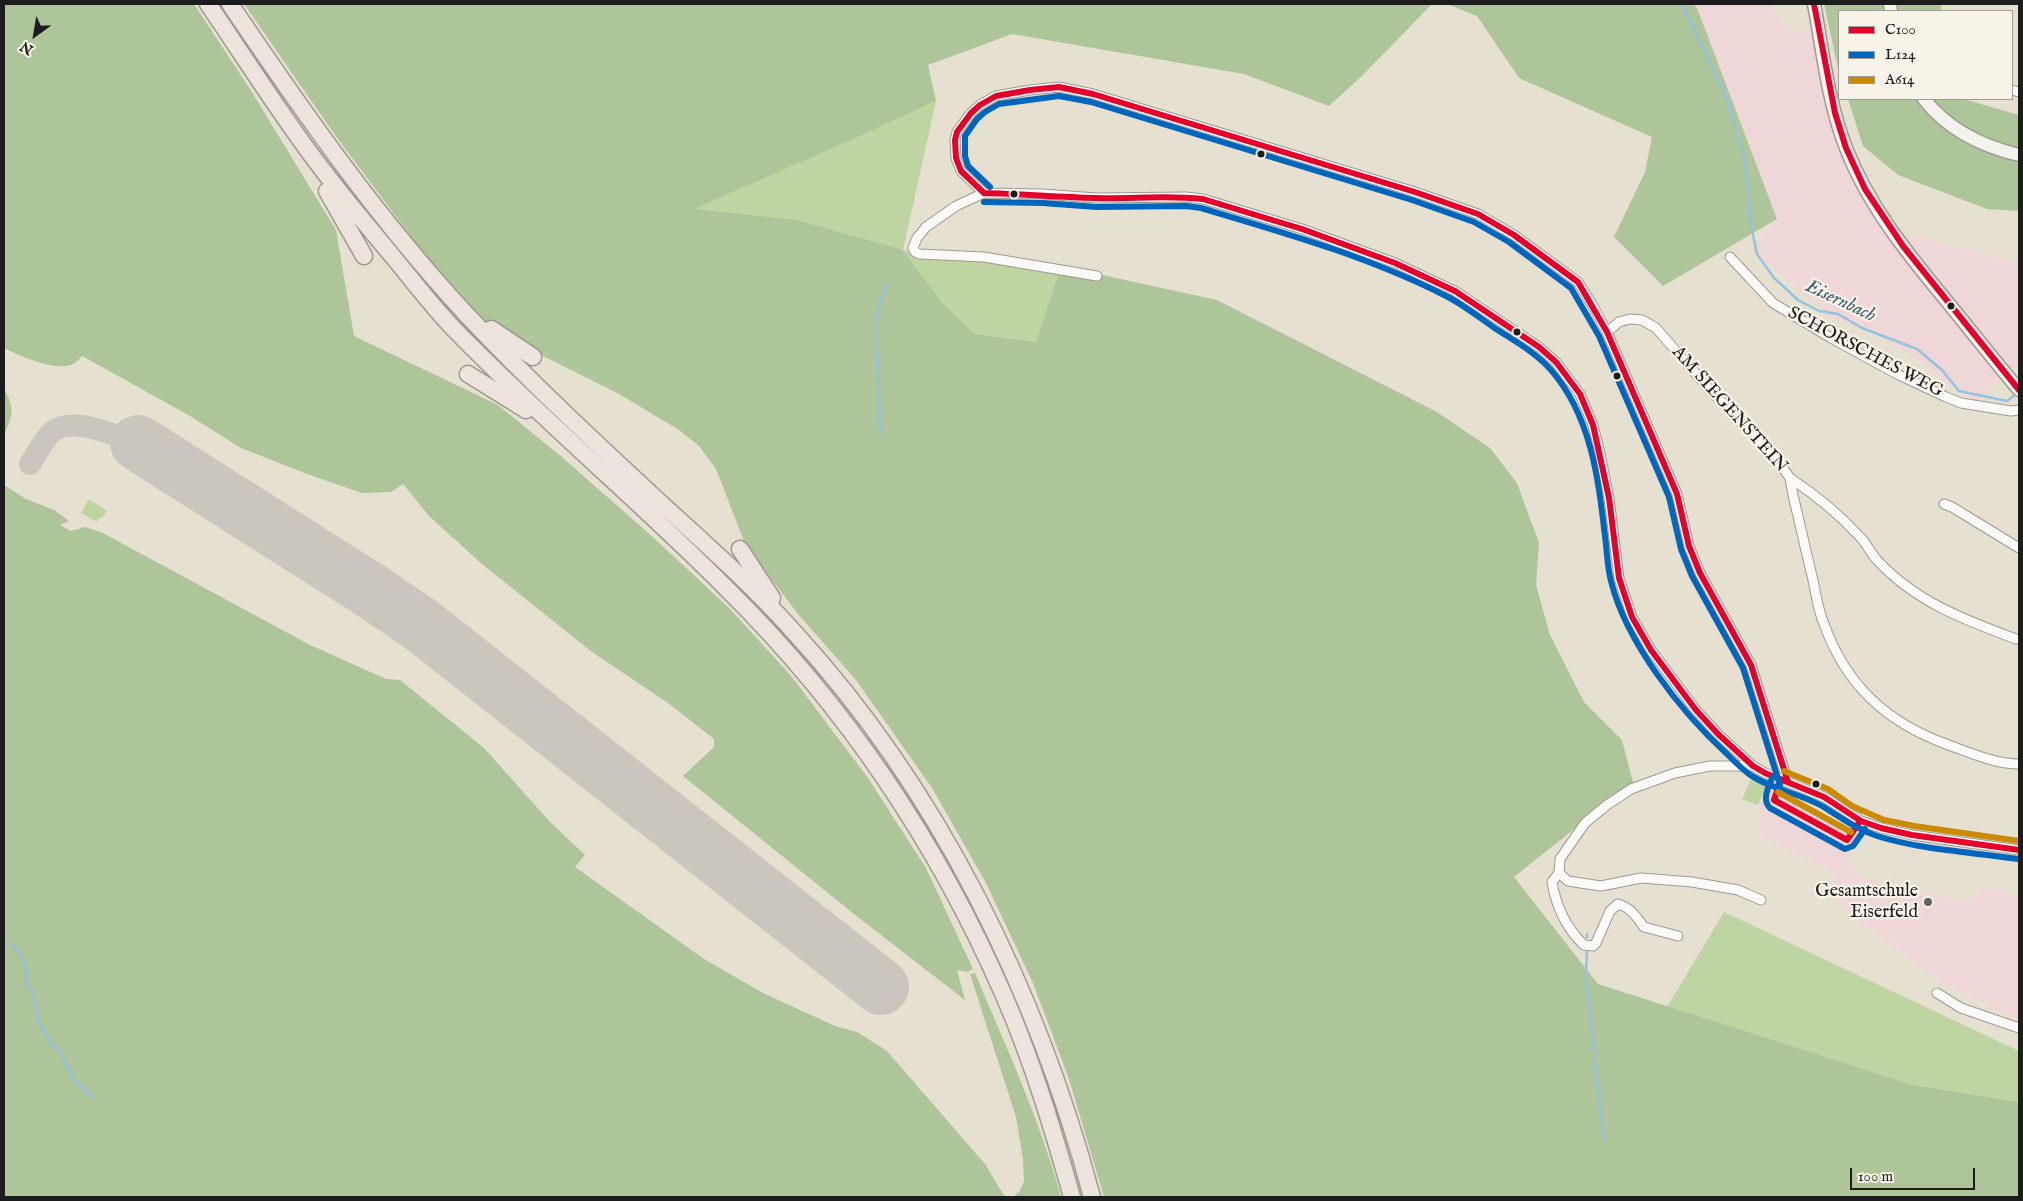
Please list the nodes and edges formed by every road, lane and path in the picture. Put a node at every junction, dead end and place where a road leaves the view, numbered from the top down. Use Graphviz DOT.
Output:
graph roads {
  1 [pos="208,4"];
  2 [pos="230,4"];
  3 [pos="1814,4"];
  4 [pos="1925,100"];
  5 [pos="293,130"];
  6 [pos="2019,155"];
  7 [pos="984,193"];
  8 [pos="364,256"];
  9 [pos="1730,257"];
  10 [pos="1097,276"];
  11 [pos="466,314"];
  12 [pos="1607,332"];
  13 [pos="533,357"];
  14 [pos="468,374"];
  15 [pos="2018,389"];
  16 [pos="2019,410"];
  17 [pos="572,444"];
  18 [pos="1790,478"];
  19 [pos="1944,504"];
  20 [pos="2019,548"];
  21 [pos="740,549"];
  22 [pos="796,633"];
  23 [pos="2016,639"];
  24 [pos="2019,764"];
  25 [pos="1753,766"];
  26 [pos="1788,782"];
  27 [pos="2019,850"];
  28 [pos="1559,873"];
  29 [pos="1761,900"];
  30 [pos="1678,936"];
  31 [pos="1937,994"];
  32 [pos="2019,1028"];
  33 [pos="1072,1197"];
  34 [pos="1092,1197"];
  1 -- 5 [label="highway"];
  2 -- 11 [label="highway"];
  3 -- 15 [label="main road"];
  4 -- 6 [label="main road"];
  5 -- 8 [label="highway"];
  5 -- 17 [label="highway"];
  7 -- 10 [label="street"];
  7 -- 12 [label="street"];
  7 -- 25 [label="street"];
  9 -- 16 [label="street, SCHORSCHES WEG"];
  11 -- 13 [label="highway"];
  11 -- 22 [label="highway"];
  12 -- 18 [label="street, AM SIEGENSTEIN"];
  12 -- 26 [label="street"];
  14 -- 17 [label="highway"];
  17 -- 33 [label="highway"];
  18 -- 23 [label="street"];
  18 -- 24 [label="street, AM SIEGENSTEIN"];
  19 -- 20 [label="street"];
  21 -- 22 [label="highway"];
  22 -- 34 [label="highway"];
  25 -- 26 [label="street"];
  25 -- 28 [label="street"];
  26 -- 27 [label="street"];
  28 -- 29 [label="street"];
  28 -- 30 [label="street"];
  31 -- 32 [label="street"];
}
